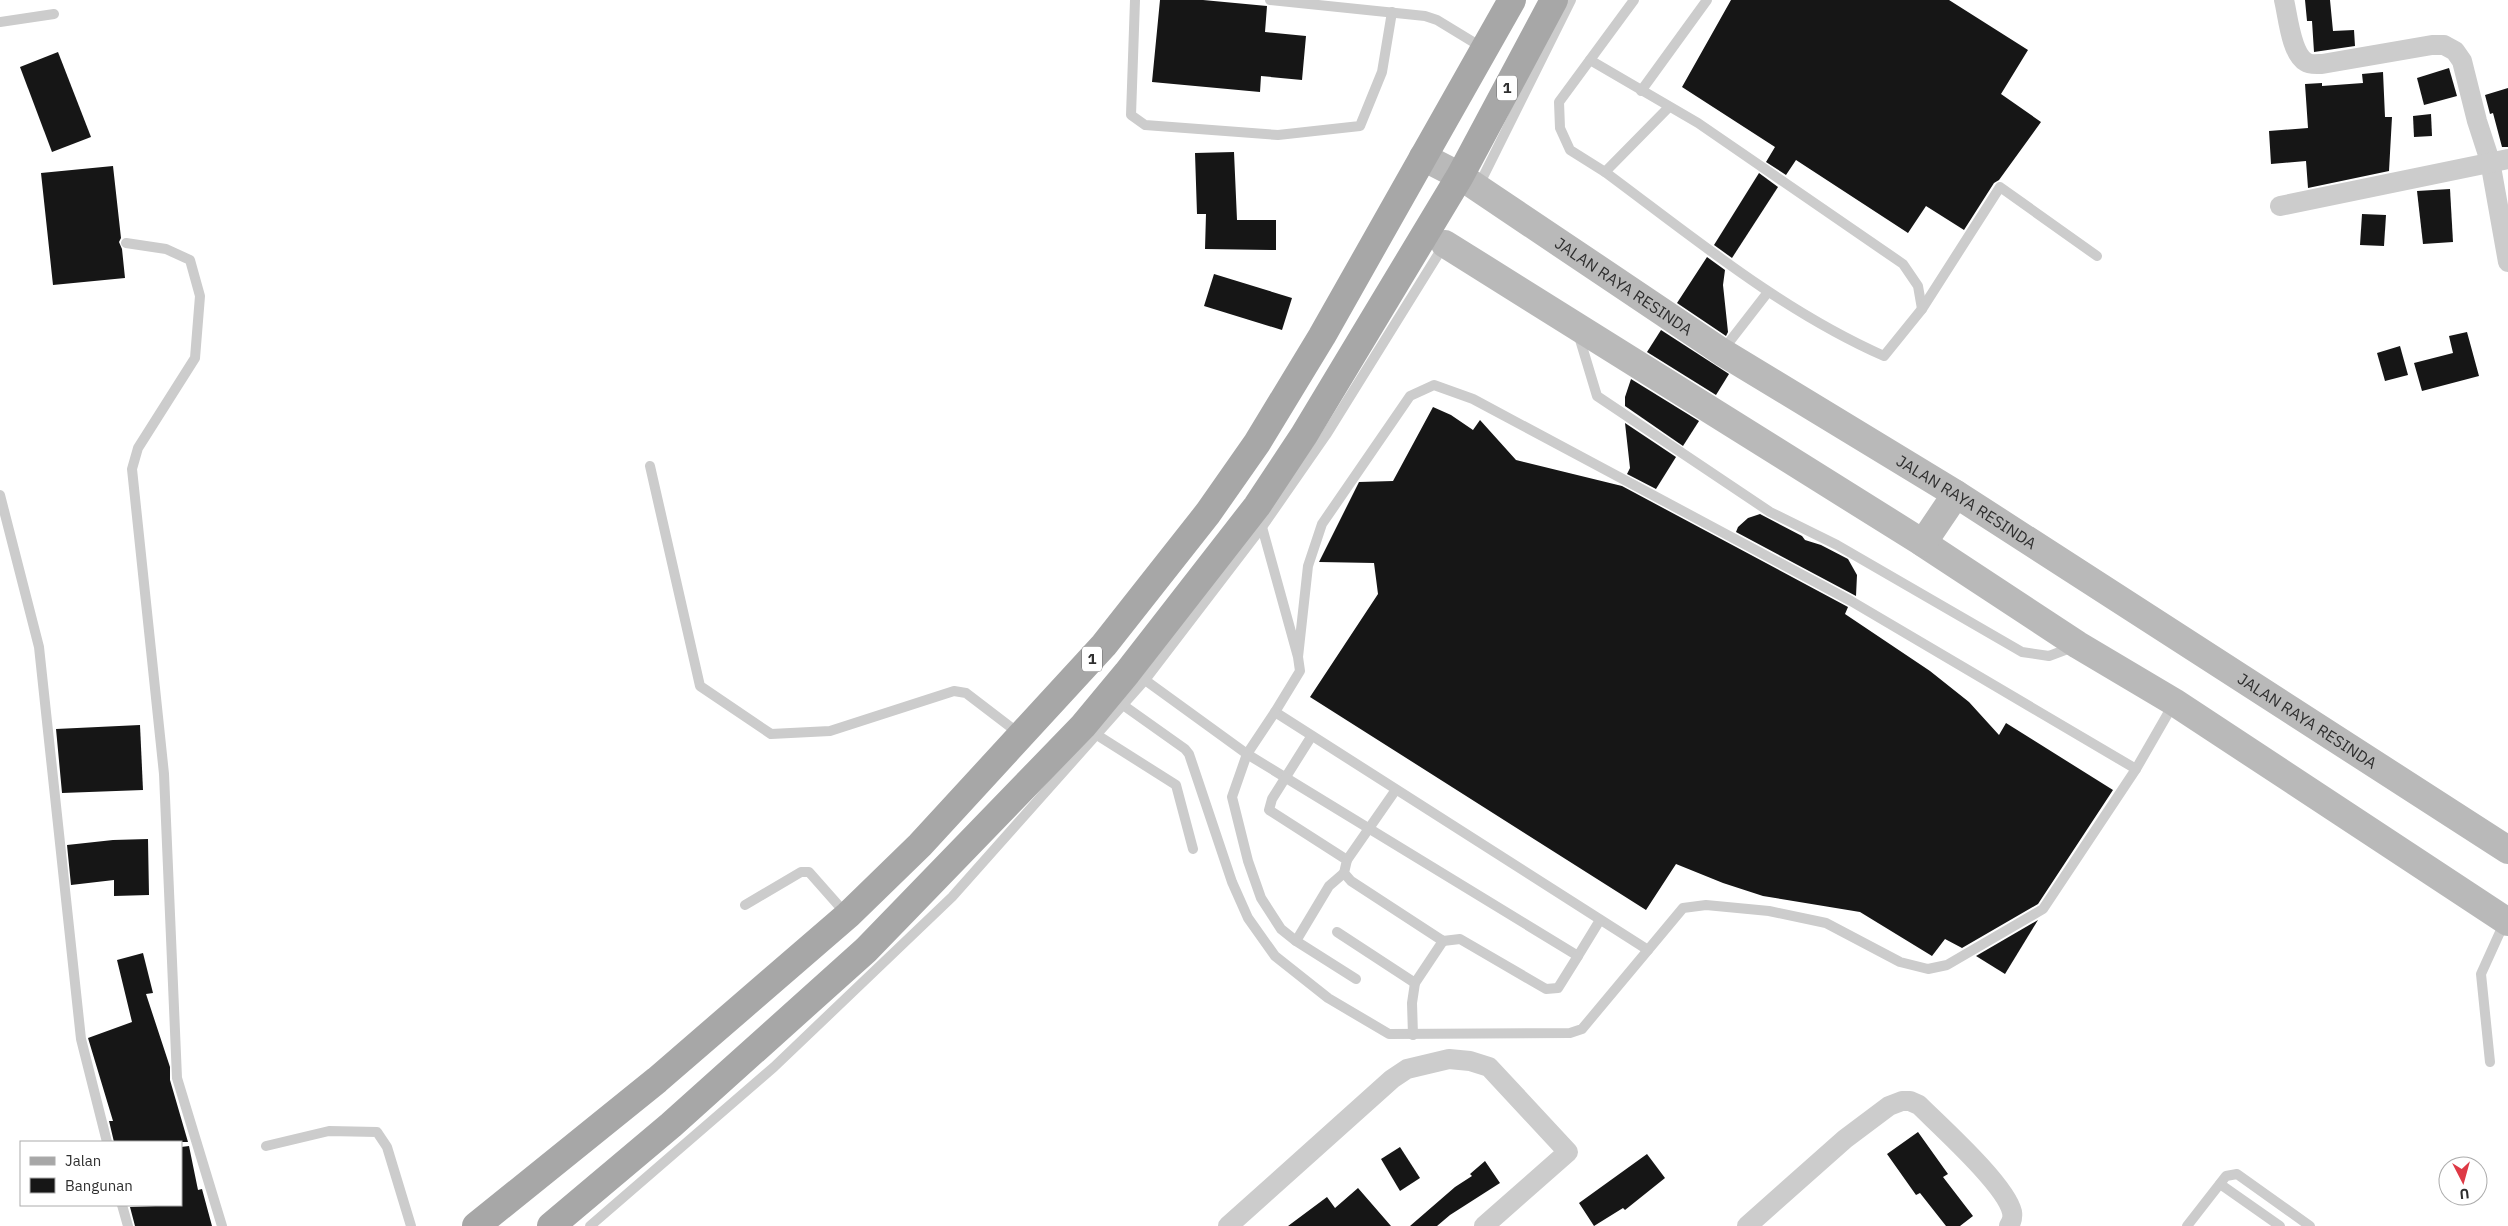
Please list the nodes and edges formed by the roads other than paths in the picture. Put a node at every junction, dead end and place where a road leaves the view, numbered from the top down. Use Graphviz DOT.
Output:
graph roads {
  1 [pos="1135,0"];
  2 [pos="1270,0"];
  3 [pos="1512,0"];
  4 [pos="1554,0"];
  5 [pos="1571,0"];
  6 [pos="1634,0"];
  7 [pos="1707,0"];
  8 [pos="2284,0"];
  9 [pos="1392,12"];
  10 [pos="54,14"];
  11 [pos="0,22"];
  12 [pos="1484,48"];
  13 [pos="1590,60"];
  14 [pos="1641,91"];
  15 [pos="1669,107"];
  16 [pos="1423,157"];
  17 [pos="2499,160"];
  18 [pos="1605,172"];
  19 [pos="1469,182"];
  20 [pos="2280,206"];
  21 [pos="126,243"];
  22 [pos="1445,244"];
  23 [pos="2097,256"];
  24 [pos="2508,262"];
  25 [pos="1768,292"];
  26 [pos="1922,309"];
  27 [pos="1576,325"];
  28 [pos="1722,352"];
  29 [pos="650,466"];
  30 [pos="1956,494"];
  31 [pos="0,495"];
  32 [pos="1262,527"];
  33 [pos="1922,543"];
  34 [pos="2078,645"];
  35 [pos="1298,657"];
  36 [pos="1145,680"];
  37 [pos="2174,702"];
  38 [pos="1123,705"];
  39 [pos="1275,712"];
  40 [pos="1098,735"];
  41 [pos="1022,736"];
  42 [pos="1312,737"];
  43 [pos="1247,754"];
  44 [pos="2136,769"];
  45 [pos="1286,778"];
  46 [pos="1395,790"];
  47 [pos="1368,830"];
  48 [pos="1193,849"];
  49 [pos="2508,850"];
  50 [pos="1347,860"];
  51 [pos="1344,873"];
  52 [pos="745,905"];
  53 [pos="848,916"];
  54 [pos="1600,920"];
  55 [pos="2507,921"];
  56 [pos="1338,932"];
  57 [pos="1296,941"];
  58 [pos="1443,941"];
  59 [pos="1648,950"];
  60 [pos="1578,956"];
  61 [pos="1356,979"];
  62 [pos="1415,983"];
  63 [pos="1413,1035"];
  64 [pos="2490,1062"];
  65 [pos="107,1141"];
  66 [pos="266,1146"];
  67 [pos="2220,1184"];
  68 [pos="122,1206"];
  69 [pos="2267,1222"];
  70 [pos="128,1226"];
  71 [pos="222,1226"];
  72 [pos="411,1226"];
  73 [pos="476,1226"];
  74 [pos="551,1226"];
  75 [pos="590,1226"];
  76 [pos="1228,1226"];
  77 [pos="1484,1226"];
  78 [pos="1746,1226"];
  79 [pos="2009,1226"];
  80 [pos="2187,1226"];
  81 [pos="2280,1226"];
  82 [pos="2310,1226"];
  1 -- 9 [label="lane"];
  2 -- 9 [label="lane"];
  3 -- 12 [label="main road, 1"];
  4 -- 19 [label="main road, 1"];
  5 -- 19 [label="lane"];
  6 -- 13 [label="lane"];
  7 -- 14 [label="lane"];
  8 -- 17 [label="street"];
  9 -- 12 [label="lane"];
  10 -- 11 [label="lane"];
  12 -- 16 [label="main road, 1"];
  13 -- 14 [label="lane"];
  13 -- 18 [label="lane"];
  14 -- 15 [label="lane"];
  15 -- 18 [label="lane"];
  15 -- 26 [label="lane"];
  16 -- 19 [label="street, JALAN RAYA RESINDA"];
  16 -- 41 [label="main road, 1"];
  17 -- 20 [label="street"];
  17 -- 24 [label="street"];
  18 -- 25 [label="lane"];
  19 -- 28 [label="street, JALAN RAYA RESINDA"];
  19 -- 74 [label="main road, 1"];
  21 -- 71 [label="lane"];
  22 -- 27 [label="street"];
  22 -- 32 [label="lane"];
  23 -- 26 [label="lane"];
  25 -- 26 [label="lane"];
  25 -- 28 [label="lane"];
  27 -- 33 [label="street"];
  27 -- 34 [label="lane"];
  28 -- 30 [label="street, JALAN RAYA RESINDA"];
  29 -- 41 [label="lane"];
  30 -- 33 [label="street"];
  30 -- 49 [label="street, JALAN RAYA RESINDA"];
  31 -- 65 [label="lane"];
  32 -- 35 [label="lane"];
  32 -- 36 [label="lane"];
  33 -- 34 [label="street"];
  34 -- 37 [label="street"];
  35 -- 39 [label="lane"];
  35 -- 44 [label="lane"];
  36 -- 38 [label="lane"];
  36 -- 43 [label="lane"];
  37 -- 44 [label="lane"];
  37 -- 55 [label="street"];
  38 -- 40 [label="lane"];
  38 -- 63 [label="lane"];
  39 -- 42 [label="lane"];
  39 -- 43 [label="lane"];
  40 -- 48 [label="lane"];
  40 -- 75 [label="lane"];
  41 -- 53 [label="main road, 1"];
  42 -- 45 [label="lane"];
  42 -- 46 [label="lane"];
  43 -- 45 [label="lane"];
  43 -- 57 [label="lane"];
  44 -- 59 [label="lane"];
  45 -- 47 [label="lane"];
  45 -- 50 [label="lane"];
  46 -- 47 [label="lane"];
  46 -- 54 [label="lane"];
  47 -- 50 [label="lane"];
  47 -- 60 [label="lane"];
  50 -- 51 [label="lane"];
  51 -- 57 [label="lane"];
  51 -- 58 [label="lane"];
  52 -- 53 [label="lane"];
  53 -- 73 [label="main road, 1"];
  54 -- 59 [label="lane"];
  54 -- 60 [label="lane"];
  55 -- 64 [label="lane"];
  56 -- 62 [label="lane"];
  57 -- 61 [label="lane"];
  58 -- 60 [label="lane"];
  58 -- 62 [label="lane"];
  59 -- 63 [label="lane"];
  62 -- 63 [label="lane"];
  66 -- 72 [label="lane"];
  67 -- 69 [label="lane"];
  67 -- 80 [label="lane"];
  67 -- 82 [label="lane"];
  68 -- 70 [label="lane"];
  69 -- 81 [label="lane"];
  76 -- 77 [label="street"];
  78 -- 79 [label="street"];
}
